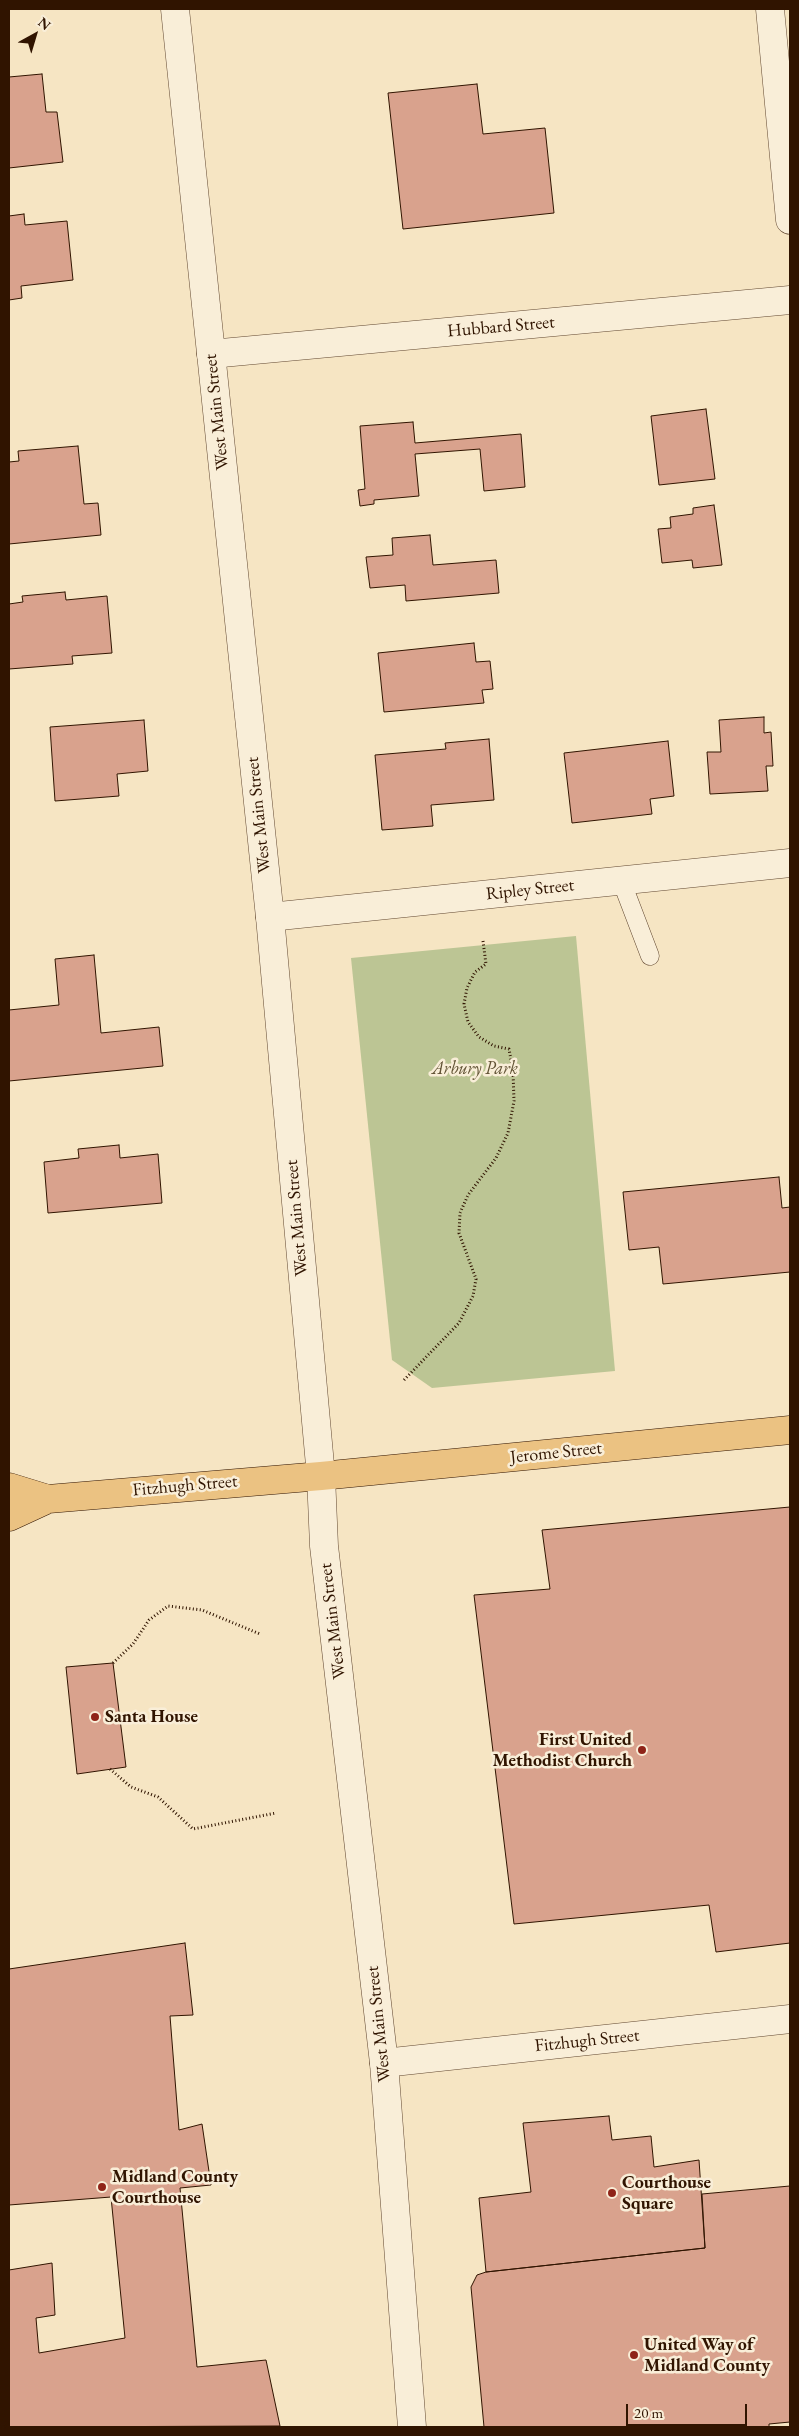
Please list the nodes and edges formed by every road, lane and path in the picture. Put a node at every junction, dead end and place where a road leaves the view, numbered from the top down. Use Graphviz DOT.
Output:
graph roads {
  1 [pos="175,9"];
  2 [pos="770,9"];
  3 [pos="790,220"];
  4 [pos="790,300"];
  5 [pos="211,354"];
  6 [pos="790,864"];
  7 [pos="621,880"];
  8 [pos="270,917"];
  9 [pos="483,941"];
  10 [pos="650,956"];
  11 [pos="404,1380"];
  12 [pos="790,1430"];
  13 [pos="321,1476"];
  14 [pos="9,1487"];
  15 [pos="48,1499"];
  16 [pos="9,1517"];
  17 [pos="260,1634"];
  18 [pos="113,1663"];
  19 [pos="110,1769"];
  20 [pos="276,1813"];
  21 [pos="790,2019"];
  22 [pos="384,2063"];
  23 [pos="412,2427"];
  1 -- 5 [label="street, West Main Street"];
  2 -- 3 [label="street"];
  4 -- 5 [label="street, Hubbard Street"];
  5 -- 8 [label="street, West Main Street"];
  6 -- 7 [label="street, Ripley Street"];
  7 -- 8 [label="street, Ripley Street"];
  7 -- 10 [label="lane"];
  8 -- 13 [label="street, West Main Street"];
  9 -- 11 [label="path"];
  12 -- 13 [label="highway, Jerome Street"];
  13 -- 15 [label="highway, Fitzhugh Street"];
  13 -- 22 [label="street, West Main Street"];
  14 -- 15 [label="highway, Fitzhugh Street"];
  15 -- 16 [label="highway, Fitzhugh Street"];
  17 -- 18 [label="path"];
  19 -- 20 [label="path"];
  21 -- 22 [label="street, Fitzhugh Street"];
  22 -- 23 [label="street, West Main Street"];
}
